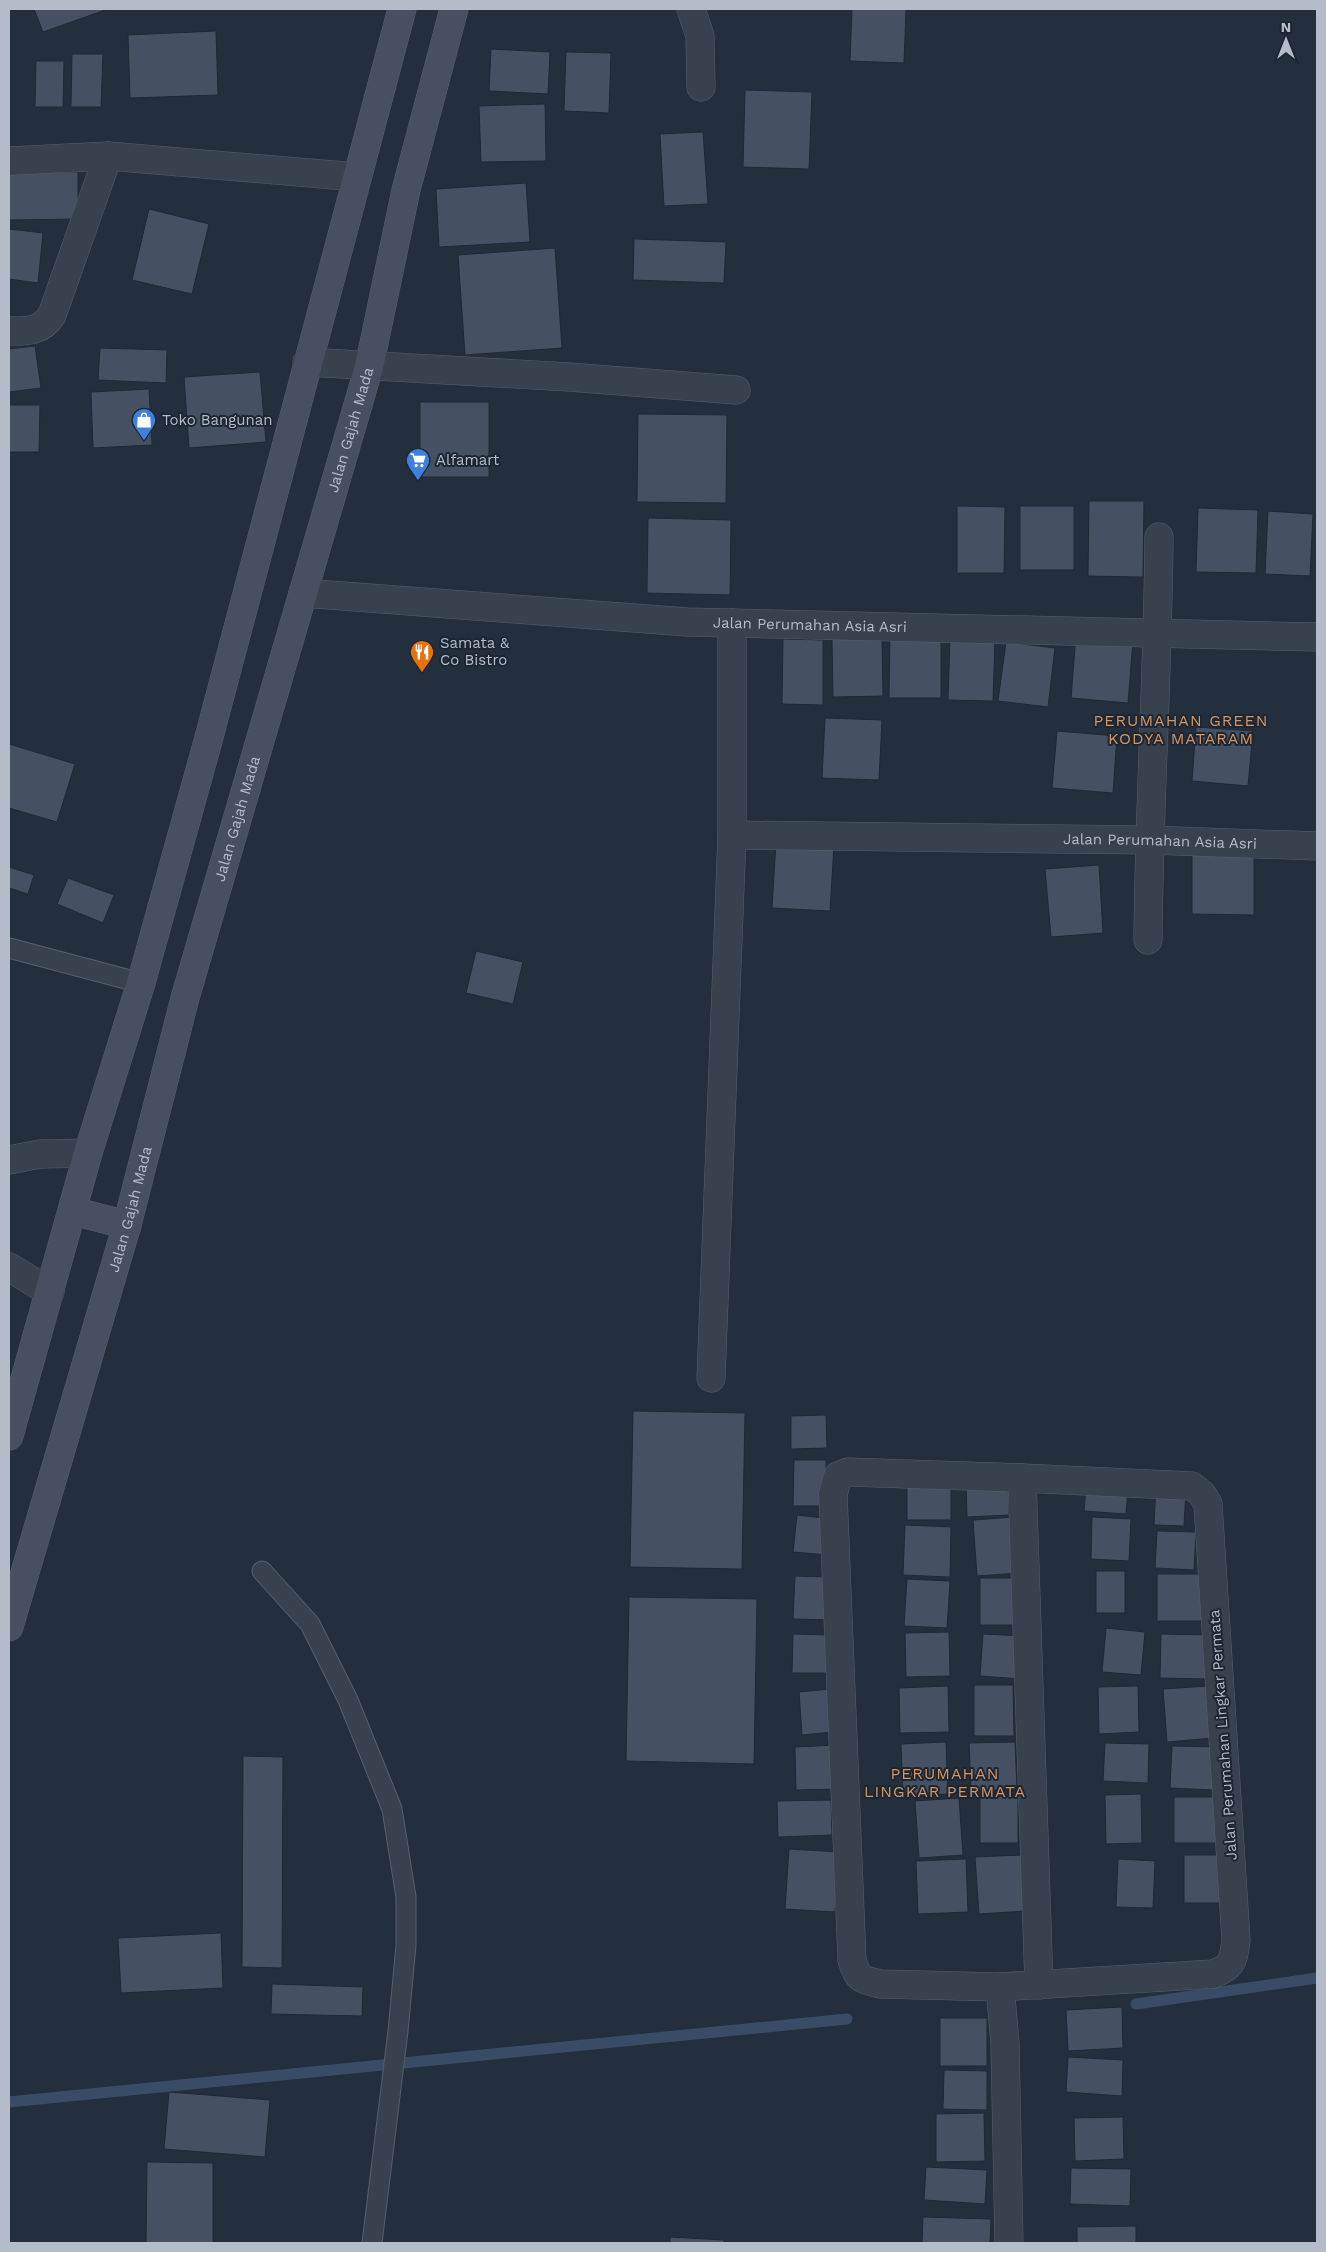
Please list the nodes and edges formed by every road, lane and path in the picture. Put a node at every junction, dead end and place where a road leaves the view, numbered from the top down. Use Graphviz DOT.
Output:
graph roads {
  1 [pos="402,9"];
  2 [pos="454,9"];
  3 [pos="691,9"];
  4 [pos="701,87"];
  5 [pos="108,156"];
  6 [pos="9,161"];
  7 [pos="357,177"];
  8 [pos="9,331"];
  9 [pos="307,362"];
  10 [pos="369,367"];
  11 [pos="736,390"];
  12 [pos="1159,537"];
  13 [pos="303,593"];
  14 [pos="732,623"];
  15 [pos="1158,635"];
  16 [pos="1317,637"];
  17 [pos="732,835"];
  18 [pos="1149,840"];
  19 [pos="1317,846"];
  20 [pos="1148,940"];
  21 [pos="9,948"];
  22 [pos="141,983"];
  23 [pos="88,1153"];
  24 [pos="9,1160"];
  25 [pos="73,1211"];
  26 [pos="127,1224"];
  27 [pos="9,1267"];
  28 [pos="50,1292"];
  29 [pos="711,1378"];
  30 [pos="9,1436"];
  31 [pos="1022,1478"];
  32 [pos="262,1571"];
  33 [pos="9,1627"];
  34 [pos="1040,1986"];
  35 [pos="1000,1987"];
  36 [pos="372,2243"];
  37 [pos="1009,2243"];
  1 -- 7 [label="main road"];
  2 -- 10 [label="main road, Jalan Gajah Mada"];
  3 -- 4 [label="street"];
  5 -- 6 [label="street"];
  5 -- 7 [label="street"];
  5 -- 8 [label="street"];
  7 -- 9 [label="main road"];
  9 -- 10 [label="street"];
  9 -- 22 [label="main road"];
  10 -- 11 [label="street"];
  10 -- 13 [label="main road, Jalan Gajah Mada"];
  12 -- 15 [label="street"];
  13 -- 14 [label="street, Jalan Perumahan Asia Asri"];
  13 -- 26 [label="main road, Jalan Gajah Mada"];
  14 -- 15 [label="street, Jalan Perumahan Asia Asri"];
  14 -- 17 [label="street"];
  15 -- 16 [label="street, Jalan Perumahan Asia Asri"];
  15 -- 18 [label="street"];
  17 -- 18 [label="street, Jalan Perumahan Asia Asri"];
  17 -- 29 [label="street"];
  18 -- 19 [label="street, Jalan Perumahan Asia Asri"];
  18 -- 20 [label="street"];
  21 -- 22 [label="lane"];
  22 -- 23 [label="main road"];
  23 -- 24 [label="street"];
  23 -- 25 [label="main road"];
  25 -- 26 [label="main road"];
  25 -- 28 [label="main road"];
  26 -- 33 [label="main road, Jalan Gajah Mada"];
  27 -- 28 [label="street"];
  28 -- 30 [label="main road"];
  31 -- 34 [label="street"];
  31 -- 34 [label="street, Jalan Perumahan Lingkar Permata"];
  31 -- 35 [label="street, Jalan Perumahan Lingkar Permata"];
  32 -- 36 [label="lane"];
  34 -- 35 [label="street, Jalan Perumahan Lingkar Permata"];
  35 -- 37 [label="street"];
}
